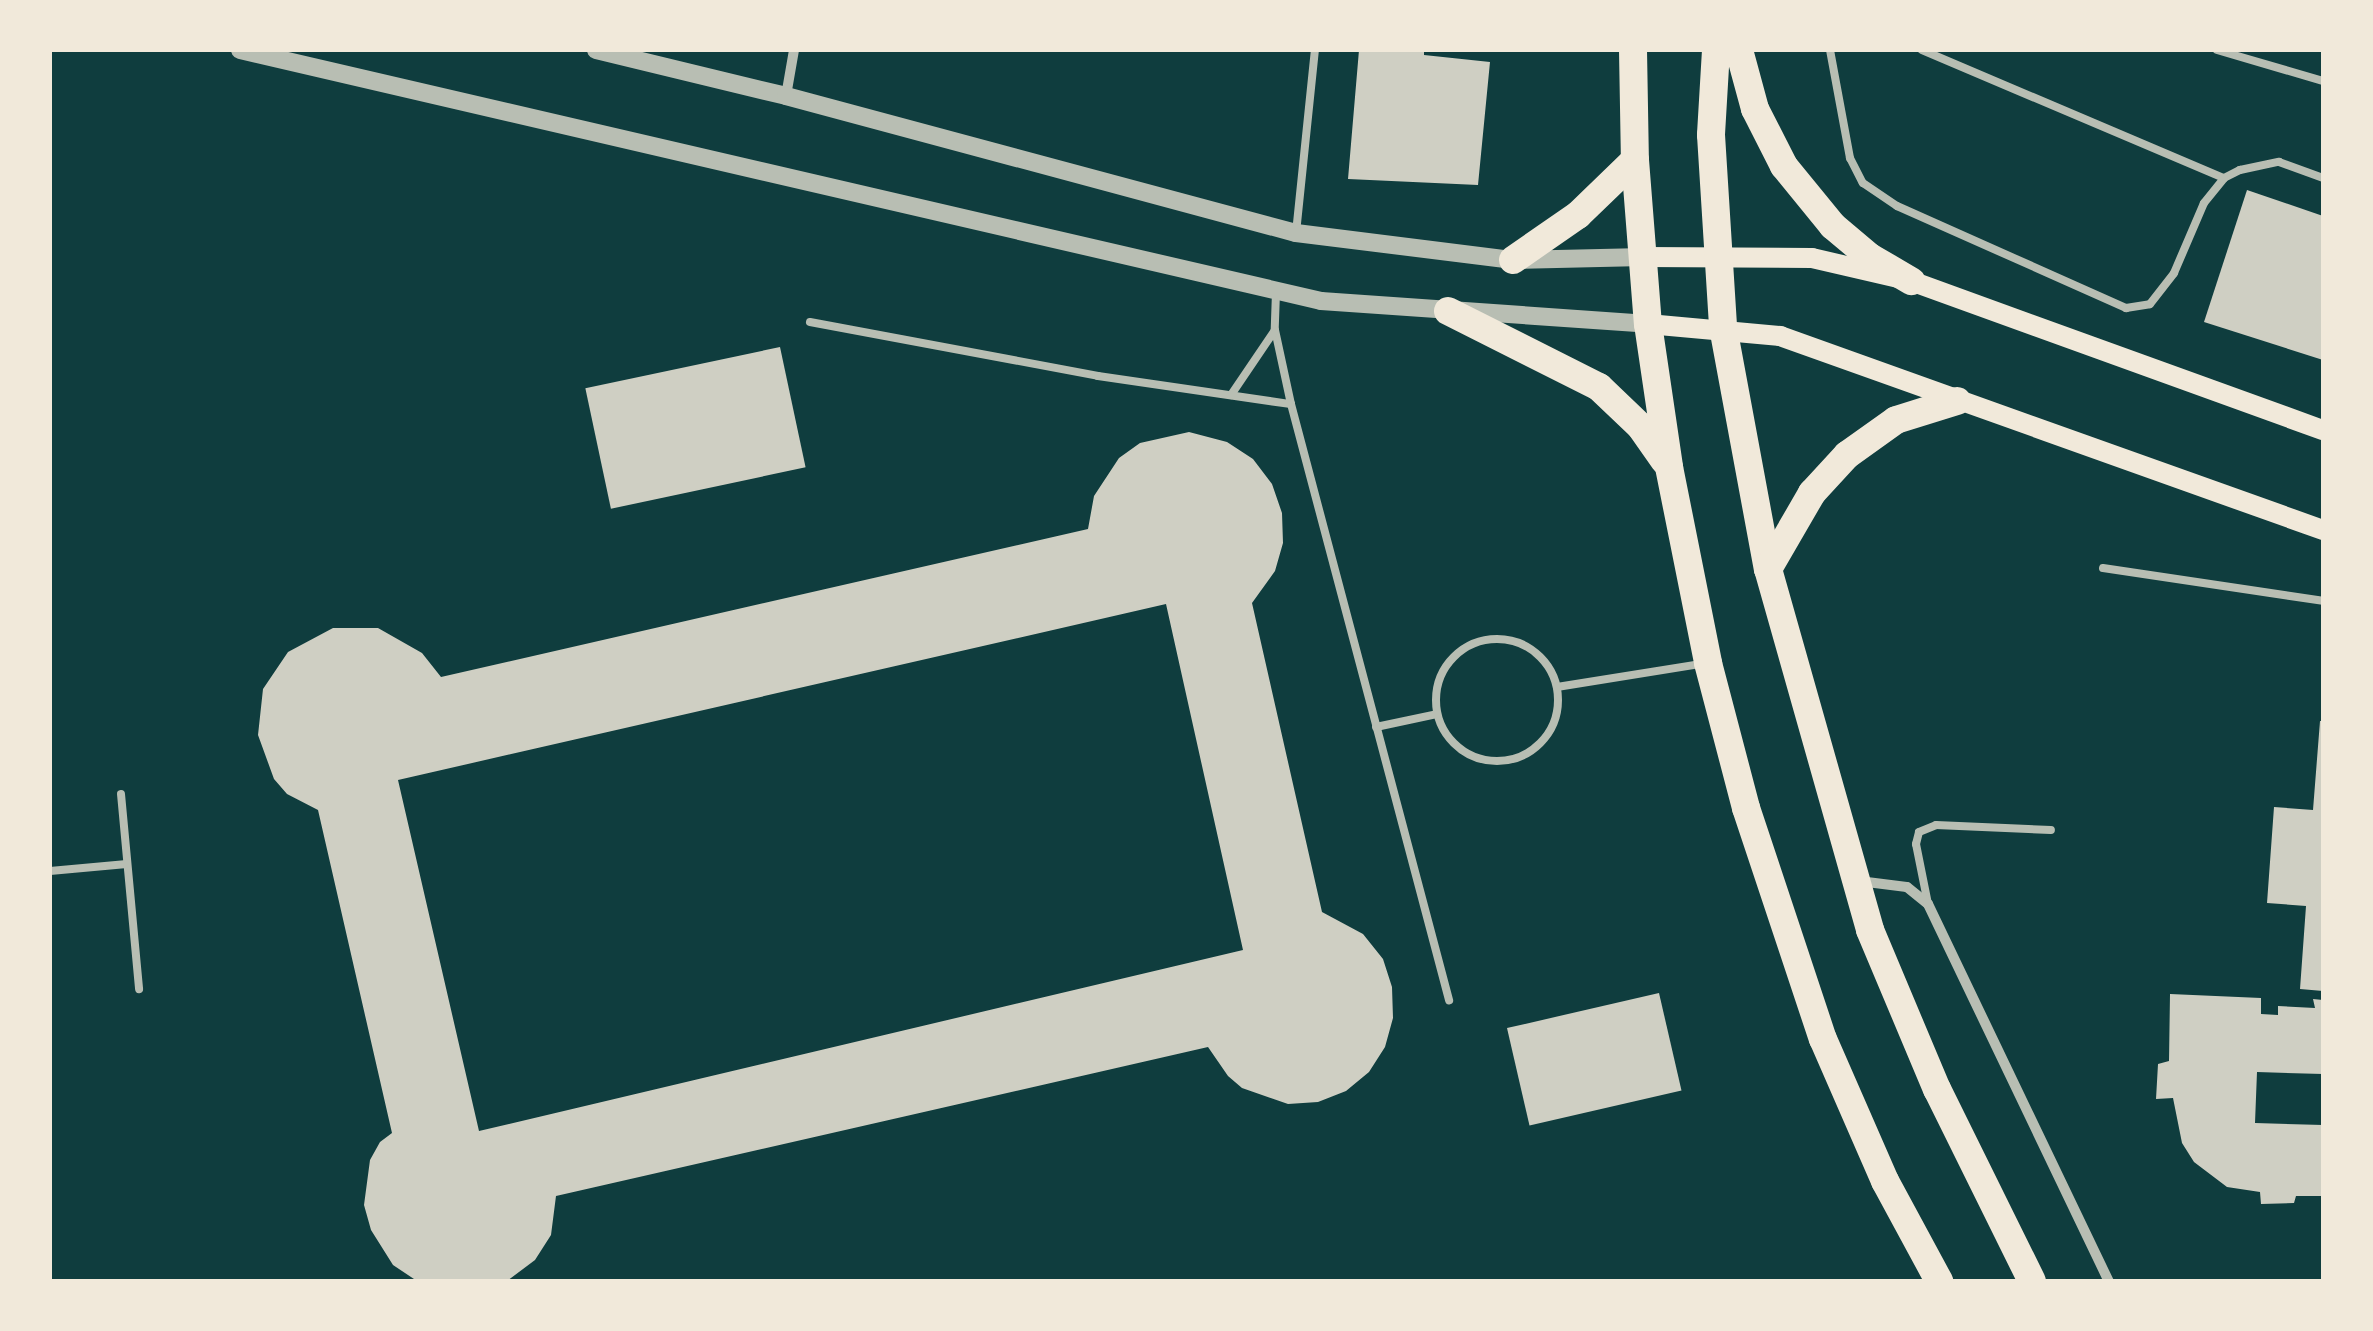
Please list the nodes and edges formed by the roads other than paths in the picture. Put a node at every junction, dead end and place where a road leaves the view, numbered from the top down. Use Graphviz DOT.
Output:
graph roads {
  1 [pos="240,50"];
  2 [pos="596,50"];
  3 [pos="794,50"];
  4 [pos="1315,50"];
  5 [pos="1634,50"];
  6 [pos="1716,50"];
  7 [pos="1739,50"];
  8 [pos="1830,50"];
  9 [pos="1922,50"];
  10 [pos="2217,50"];
  11 [pos="261,52"];
  12 [pos="2323,81"];
  13 [pos="786,96"];
  14 [pos="1635,160"];
  15 [pos="2224,178"];
  16 [pos="2323,178"];
  17 [pos="1296,233"];
  18 [pos="1644,257"];
  19 [pos="1718,258"];
  20 [pos="1513,260"];
  21 [pos="1910,281"];
  22 [pos="1276,290"];
  23 [pos="1448,311"];
  24 [pos="810,322"];
  25 [pos="1648,324"];
  26 [pos="1722,328"];
  27 [pos="1275,330"];
  28 [pos="1230,395"];
  29 [pos="1957,401"];
  30 [pos="1291,404"];
  31 [pos="2323,430"];
  32 [pos="1669,467"];
  33 [pos="2323,530"];
  34 [pos="2103,568"];
  35 [pos="1768,569"];
  36 [pos="2323,601"];
  37 [pos="1708,663"];
  38 [pos="1557,686"];
  39 [pos="1437,714"];
  40 [pos="1376,728"];
  41 [pos="121,794"];
  42 [pos="2051,830"];
  43 [pos="127,864"];
  44 [pos="50,871"];
  45 [pos="1857,882"];
  46 [pos="1928,904"];
  47 [pos="139,989"];
  48 [pos="1449,1000"];
  49 [pos="1938,1281"];
  50 [pos="2032,1281"];
  51 [pos="2109,1281"];
  1 -- 11 [label="street"];
  2 -- 13 [label="street"];
  3 -- 13 [label="street"];
  4 -- 17 [label="lane"];
  5 -- 14 [label="highway"];
  6 -- 19 [label="highway"];
  7 -- 21 [label="highway"];
  8 -- 15 [label="lane"];
  9 -- 15 [label="lane"];
  10 -- 12 [label="lane"];
  11 -- 22 [label="street"];
  13 -- 17 [label="street"];
  14 -- 18 [label="highway"];
  14 -- 20 [label="highway"];
  15 -- 16 [label="lane"];
  17 -- 20 [label="street"];
  18 -- 19 [label="main road"];
  18 -- 20 [label="street"];
  18 -- 25 [label="highway"];
  19 -- 21 [label="main road"];
  19 -- 26 [label="highway"];
  21 -- 31 [label="main road"];
  22 -- 23 [label="street"];
  22 -- 27 [label="lane"];
  23 -- 25 [label="street"];
  23 -- 32 [label="highway"];
  24 -- 28 [label="lane"];
  25 -- 26 [label="main road"];
  25 -- 32 [label="highway"];
  26 -- 29 [label="main road"];
  26 -- 35 [label="highway"];
  27 -- 28 [label="lane"];
  27 -- 30 [label="lane"];
  28 -- 30 [label="lane"];
  29 -- 33 [label="main road"];
  29 -- 35 [label="highway"];
  30 -- 40 [label="lane"];
  32 -- 37 [label="highway"];
  34 -- 36 [label="lane"];
  35 -- 45 [label="highway"];
  37 -- 38 [label="lane"];
  37 -- 49 [label="highway"];
  38 -- 39 [label="lane"];
  38 -- 39 [label="lane"];
  39 -- 40 [label="lane"];
  40 -- 48 [label="lane"];
  41 -- 43 [label="lane"];
  42 -- 46 [label="lane"];
  43 -- 44 [label="lane"];
  43 -- 47 [label="lane"];
  45 -- 46 [label="street"];
  45 -- 50 [label="highway"];
  46 -- 51 [label="street"];
}
